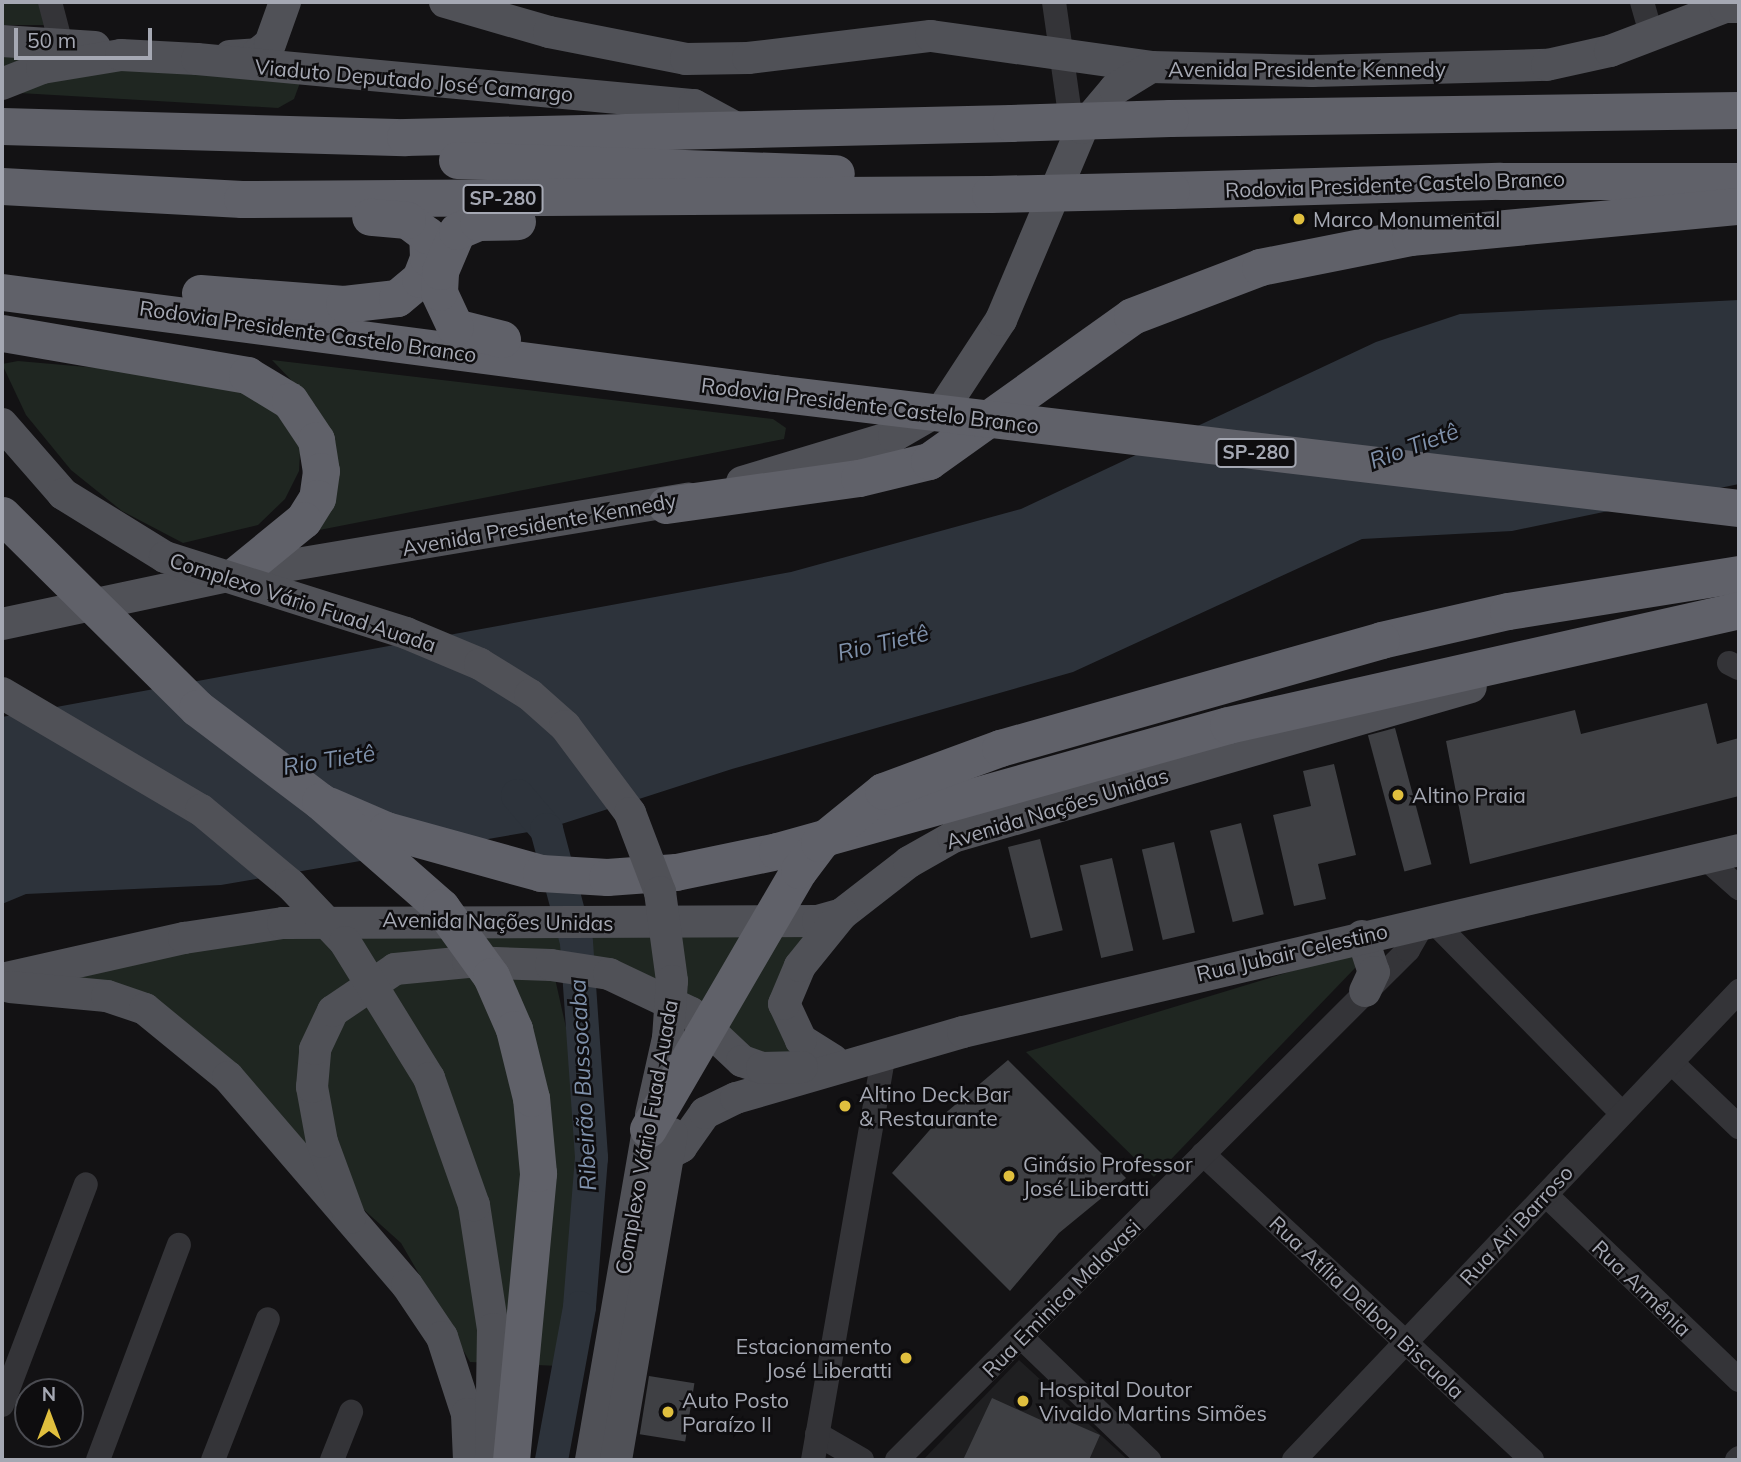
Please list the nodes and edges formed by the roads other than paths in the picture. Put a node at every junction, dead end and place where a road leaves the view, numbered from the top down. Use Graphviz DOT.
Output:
graph roads {
  1 [pos="50,2"];
  2 [pos="285,2"];
  3 [pos="445,2"];
  4 [pos="1054,2"];
  5 [pos="1642,2"];
  6 [pos="1733,5"];
  7 [pos="1651,33"];
  8 [pos="2,41"];
  9 [pos="61,44"];
  10 [pos="1066,58"];
  11 [pos="1151,67"];
  12 [pos="2,84"];
  13 [pos="1739,110"];
  14 [pos="2,126"];
  15 [pos="740,130"];
  16 [pos="204,134"];
  17 [pos="1074,144"];
  18 [pos="1739,181"];
  19 [pos="9,186"];
  20 [pos="928,195"];
  21 [pos="242,199"];
  22 [pos="621,200"];
  23 [pos="1739,206"];
  24 [pos="2,292"];
  25 [pos="54,299"];
  26 [pos="2,333"];
  27 [pos="580,369"];
  28 [pos="2,424"];
  29 [pos="666,505"];
  30 [pos="1739,508"];
  31 [pos="2,515"];
  32 [pos="1739,574"];
  33 [pos="237,575"];
  34 [pos="1739,610"];
  35 [pos="2,624"];
  36 [pos="1536,659"];
  37 [pos="2,692"];
  38 [pos="320,801"];
  39 [pos="1739,838"];
  40 [pos="1739,850"];
  41 [pos="1704,857"];
  42 [pos="1739,888"];
  43 [pos="842,914"];
  44 [pos="1428,921"];
  45 [pos="1362,936"];
  46 [pos="2,979"];
  47 [pos="2,987"];
  48 [pos="1366,991"];
  49 [pos="1739,991"];
  50 [pos="691,1013"];
  51 [pos="883,1058"];
  52 [pos="833,1060"];
  53 [pos="1672,1063"];
  54 [pos="1621,1112"];
  55 [pos="1739,1127"];
  56 [pos="658,1142"];
  57 [pos="1203,1154"];
  58 [pos="86,1184"];
  59 [pos="1546,1195"];
  60 [pos="349,1218"];
  61 [pos="179,1245"];
  62 [pos="268,1319"];
  63 [pos="1021,1336"];
  64 [pos="1405,1343"];
  65 [pos="1739,1380"];
  66 [pos="2,1405"];
  67 [pos="351,1412"];
  68 [pos="817,1434"];
  69 [pos="98,1460"];
  70 [pos="213,1460"];
  71 [pos="332,1460"];
  72 [pos="469,1460"];
  73 [pos="491,1460"];
  74 [pos="511,1460"];
  75 [pos="591,1460"];
  76 [pos="616,1460"];
  77 [pos="813,1460"];
  78 [pos="862,1460"];
  79 [pos="897,1460"];
  80 [pos="1149,1460"];
  81 [pos="1294,1460"];
  82 [pos="1532,1460"];
  1 -- 9 [label="street"];
  2 -- 9 [label="main road"];
  3 -- 10 [label="main road"];
  4 -- 10 [label="street"];
  5 -- 7 [label="street"];
  6 -- 7 [label="main road, Avenida Presidente Kennedy"];
  7 -- 11 [label="main road, Avenida Presidente Kennedy"];
  8 -- 9 [label="main road"];
  10 -- 11 [label="main road"];
  10 -- 17 [label="street"];
  11 -- 17 [label="main road, Avenida Presidente Kennedy"];
  12 -- 15 [label="main road, Viaduto Deputado José Camargo"];
  13 -- 15 [label="highway, bridge"];
  14 -- 16 [label="highway"];
  15 -- 16 [label="highway"];
  16 -- 20 [label="highway"];
  17 -- 29 [label="main road, Avenida Presidente Kennedy"];
  18 -- 20 [label="highway, Rodovia Presidente Castelo Branco / SP-280, bridge"];
  19 -- 21 [label="highway, Rodovia Presidente Castelo Branco / SP-280"];
  20 -- 22 [label="highway, Rodovia Presidente Castelo Branco / SP-280"];
  21 -- 22 [label="highway, Rodovia Presidente Castelo Branco / SP-280"];
  21 -- 25 [label="highway"];
  22 -- 27 [label="highway"];
  23 -- 29 [label="highway"];
  24 -- 25 [label="highway, Rodovia Presidente Castelo Branco / SP-280"];
  25 -- 27 [label="highway, Rodovia Presidente Castelo Branco / SP-280"];
  26 -- 33 [label="highway"];
  27 -- 30 [label="highway, Rodovia Presidente Castelo Branco / SP-280, bridge"];
  28 -- 56 [label="main road, Complexo Vário Fuad Auada, bridge"];
  29 -- 33 [label="main road, Avenida Presidente Kennedy"];
  31 -- 38 [label="highway, bridge"];
  32 -- 56 [label="highway, bridge"];
  33 -- 35 [label="main road, Avenida Presidente Kennedy"];
  34 -- 36 [label="highway, Avenida Nações Unidas"];
  36 -- 38 [label="highway, bridge"];
  36 -- 43 [label="main road, Avenida Nações Unidas"];
  37 -- 73 [label="main road, bridge"];
  38 -- 74 [label="highway, bridge"];
  39 -- 41 [label="main road, Rua Jubair Celestino"];
  40 -- 41 [label="main road, Rua Jubair Celestino"];
  41 -- 42 [label="street"];
  41 -- 44 [label="main road, Rua Jubair Celestino"];
  43 -- 46 [label="main road, Avenida Nações Unidas"];
  43 -- 52 [label="main road"];
  44 -- 45 [label="main road, Rua Jubair Celestino"];
  44 -- 48 [label="street, Rua Eminica Malavasi"];
  44 -- 54 [label="street"];
  45 -- 48 [label="main road"];
  45 -- 51 [label="main road, Rua Jubair Celestino"];
  47 -- 60 [label="main road"];
  48 -- 57 [label="street, Rua Eminica Malavasi"];
  49 -- 53 [label="street, Rua Ari Barroso"];
  50 -- 52 [label="main road"];
  50 -- 56 [label="main road"];
  50 -- 60 [label="main road"];
  51 -- 52 [label="main road"];
  51 -- 56 [label="main road, Rua Jubair Celestino"];
  51 -- 68 [label="street"];
  53 -- 54 [label="street, Rua Ari Barroso"];
  53 -- 55 [label="street"];
  54 -- 59 [label="street, Rua Ari Barroso"];
  56 -- 75 [label="main road, Complexo Vário Fuad Auada"];
  56 -- 76 [label="main road"];
  57 -- 63 [label="street, Rua Eminica Malavasi"];
  57 -- 64 [label="street, Rua Atília Delbon Biscuola"];
  58 -- 66 [label="street"];
  59 -- 64 [label="street, Rua Ari Barroso"];
  59 -- 65 [label="street, Rua Armênia"];
  60 -- 72 [label="main road"];
  61 -- 69 [label="street"];
  62 -- 70 [label="street"];
  63 -- 79 [label="street, Rua Eminica Malavasi"];
  63 -- 80 [label="street"];
  64 -- 81 [label="street, Rua Ari Barroso"];
  64 -- 82 [label="street, Rua Atília Delbon Biscuola"];
  67 -- 71 [label="street"];
  68 -- 77 [label="street"];
  68 -- 78 [label="street"];
}
